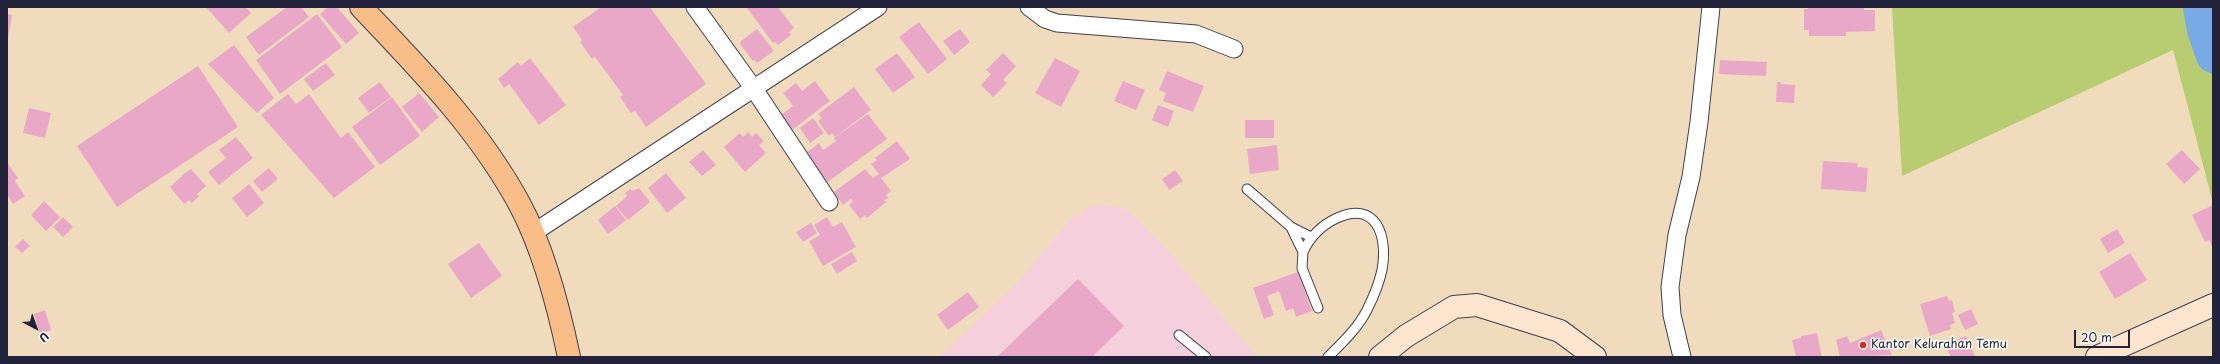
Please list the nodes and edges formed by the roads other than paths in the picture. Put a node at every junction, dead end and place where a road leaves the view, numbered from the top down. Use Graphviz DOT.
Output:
graph roads {
  1 [pos="361,7"];
  2 [pos="695,7"];
  3 [pos="878,7"];
  4 [pos="1029,7"];
  5 [pos="1711,7"];
  6 [pos="1234,49"];
  7 [pos="754,89"];
  8 [pos="1248,188"];
  9 [pos="829,202"];
  10 [pos="1291,227"];
  11 [pos="533,233"];
  12 [pos="1311,237"];
  13 [pos="1303,252"];
  14 [pos="2213,305"];
  15 [pos="1318,308"];
  16 [pos="1179,335"];
  17 [pos="569,357"];
  18 [pos="1206,357"];
  19 [pos="1328,357"];
  20 [pos="1380,357"];
  21 [pos="1595,357"];
  22 [pos="1682,357"];
  23 [pos="2097,357"];
  1 -- 11 [label="highway"];
  2 -- 7 [label="street"];
  3 -- 7 [label="street"];
  4 -- 6 [label="street"];
  5 -- 22 [label="street"];
  7 -- 9 [label="street"];
  7 -- 11 [label="street"];
  8 -- 10 [label="lane"];
  10 -- 12 [label="lane"];
  10 -- 13 [label="lane"];
  11 -- 17 [label="highway"];
  12 -- 13 [label="lane"];
  12 -- 19 [label="lane"];
  13 -- 15 [label="lane"];
  14 -- 23 [label="main road"];
  16 -- 18 [label="lane"];
  20 -- 21 [label="main road"];
}
